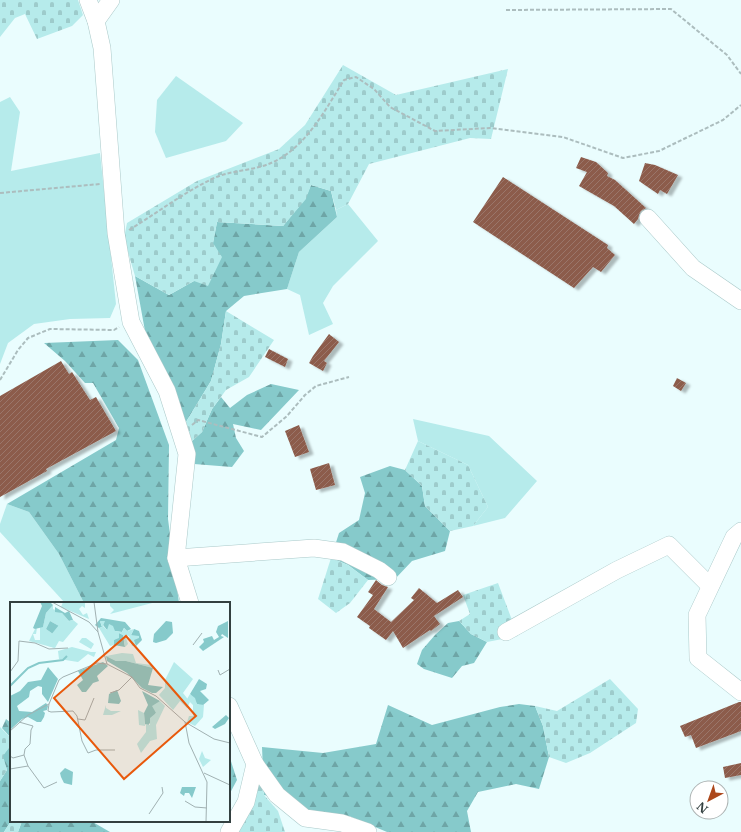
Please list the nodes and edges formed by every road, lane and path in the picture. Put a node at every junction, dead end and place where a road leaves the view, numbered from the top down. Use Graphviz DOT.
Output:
graph roads {
  1 [pos="88,0"];
  2 [pos="111,0"];
  3 [pos="506,10"];
  4 [pos="96,21"];
  5 [pos="741,74"];
  6 [pos="741,105"];
  7 [pos="113,183"];
  8 [pos="0,193"];
  9 [pos="648,218"];
  10 [pos="116,233"];
  11 [pos="741,301"];
  12 [pos="131,322"];
  13 [pos="349,378"];
  14 [pos="0,380"];
  15 [pos="181,435"];
  16 [pos="741,531"];
  17 [pos="176,558"];
  18 [pos="388,577"];
  19 [pos="710,586"];
  20 [pos="190,602"];
  21 [pos="506,632"];
  22 [pos="741,692"];
  23 [pos="230,708"];
  24 [pos="255,764"];
  25 [pos="229,832"];
  26 [pos="368,832"];
  1 -- 4 [label="street"];
  2 -- 4 [label="street"];
  3 -- 5 [label="path"];
  4 -- 7 [label="street"];
  6 -- 10 [label="path"];
  7 -- 8 [label="path"];
  7 -- 10 [label="street"];
  9 -- 11 [label="street"];
  10 -- 12 [label="street"];
  12 -- 14 [label="path"];
  12 -- 15 [label="street"];
  13 -- 15 [label="path"];
  15 -- 17 [label="street"];
  16 -- 19 [label="street"];
  17 -- 18 [label="street"];
  17 -- 20 [label="street"];
  19 -- 21 [label="street"];
  19 -- 22 [label="street"];
  23 -- 24 [label="street"];
  24 -- 25 [label="street"];
  24 -- 26 [label="street"];
}
